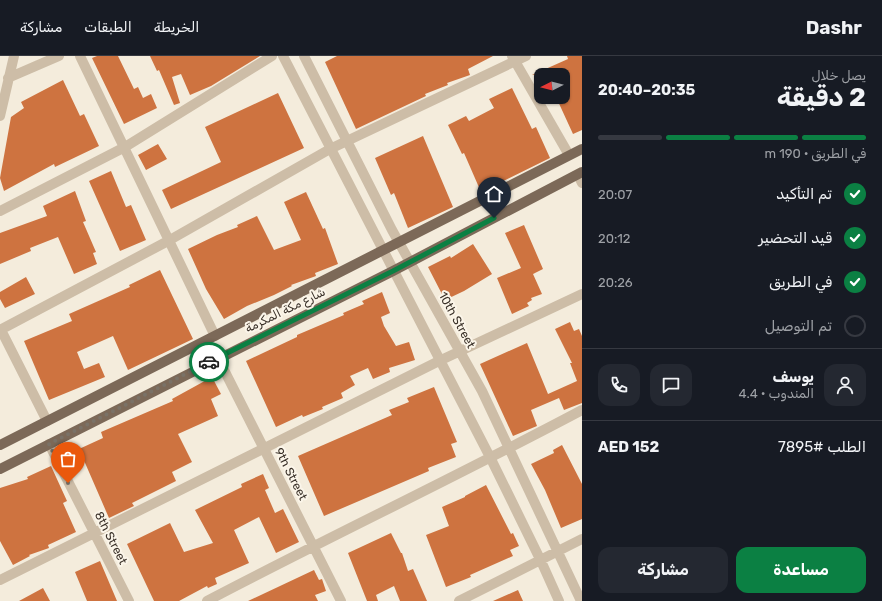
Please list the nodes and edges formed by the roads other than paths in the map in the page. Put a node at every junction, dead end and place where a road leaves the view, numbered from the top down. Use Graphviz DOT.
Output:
graph roads {
  1 [pos="14,56"];
  2 [pos="59,56"];
  3 [pos="80,56"];
  4 [pos="272,56"];
  5 [pos="283,56"];
  6 [pos="304,56"];
  7 [pos="526,56"];
  8 [pos="514,59"];
  9 [pos="8,78"];
  10 [pos="0,116"];
  11 [pos="347,141"];
  12 [pos="125,147"];
  13 [pos="330,149"];
  14 [pos="582,149"];
  15 [pos="569,156"];
  16 [pos="581,177"];
  17 [pos="0,211"];
  18 [pos="168,241"];
  19 [pos="399,243"];
  20 [pos="382,252"];
  21 [pos="410,262"];
  22 [pos="393,271"];
  23 [pos="582,294"];
  24 [pos="0,330"];
  25 [pos="215,336"];
  26 [pos="460,352"];
  27 [pos="218,358"];
  28 [pos="439,361"];
  29 [pos="582,410"];
  30 [pos="47,421"];
  31 [pos="49,444"];
  32 [pos="0,445"];
  33 [pos="264,449"];
  34 [pos="510,449"];
  35 [pos="490,459"];
  36 [pos="0,470"];
  37 [pos="95,534"];
  38 [pos="582,539"];
  39 [pos="313,545"];
  40 [pos="558,552"];
  41 [pos="541,561"];
  42 [pos="0,580"];
  43 [pos="129,601"];
  44 [pos="207,601"];
  45 [pos="341,601"];
  46 [pos="460,601"];
  47 [pos="559,601"];
  48 [pos="581,601"];
  1 -- 9 [label="street"];
  2 -- 9 [label="street"];
  3 -- 12 [label="street"];
  4 -- 12 [label="street"];
  5 -- 13 [label="street"];
  6 -- 11 [label="street, 10th Street"];
  7 -- 8 [label="street"];
  8 -- 11 [label="street"];
  8 -- 15 [label="street"];
  9 -- 10 [label="street"];
  11 -- 13 [label="street"];
  11 -- 19 [label="street, 10th Street"];
  12 -- 17 [label="street"];
  12 -- 18 [label="street"];
  13 -- 18 [label="street"];
  13 -- 20 [label="street"];
  14 -- 15 [label="main road, شارع مكة المكرمة"];
  15 -- 19 [label="main road, شارع مكة المكرمة"];
  16 -- 21 [label="main road, شارع مكة المكرمة"];
  18 -- 24 [label="street"];
  18 -- 25 [label="street"];
  19 -- 20 [label="main road, شارع مكة المكرمة"];
  19 -- 21 [label="street, 10th Street"];
  20 -- 22 [label="street"];
  20 -- 25 [label="main road, شارع مكة المكرمة"];
  21 -- 22 [label="main road, شارع مكة المكرمة"];
  21 -- 26 [label="street, 10th Street"];
  22 -- 27 [label="main road, شارع مكة المكرمة"];
  22 -- 28 [label="street"];
  23 -- 26 [label="street"];
  24 -- 30 [label="street"];
  25 -- 30 [label="main road, شارع مكة المكرمة"];
  26 -- 28 [label="street"];
  26 -- 34 [label="street, 10th Street"];
  27 -- 31 [label="main road, شارع مكة المكرمة"];
  27 -- 33 [label="street, 9th Street"];
  28 -- 33 [label="street"];
  28 -- 35 [label="street"];
  29 -- 34 [label="street"];
  30 -- 32 [label="main road, شارع مكة المكرمة"];
  31 -- 36 [label="main road, شارع مكة المكرمة"];
  31 -- 37 [label="street, 8th Street"];
  33 -- 37 [label="street"];
  33 -- 39 [label="street, 9th Street"];
  34 -- 35 [label="street"];
  34 -- 40 [label="street, 10th Street"];
  35 -- 39 [label="street"];
  35 -- 41 [label="street"];
  37 -- 42 [label="street"];
  37 -- 43 [label="street, 8th Street"];
  38 -- 40 [label="street"];
  39 -- 44 [label="street"];
  39 -- 45 [label="street, 9th Street"];
  40 -- 41 [label="street"];
  40 -- 48 [label="street, 10th Street"];
  41 -- 46 [label="street"];
  41 -- 47 [label="street"];
}
